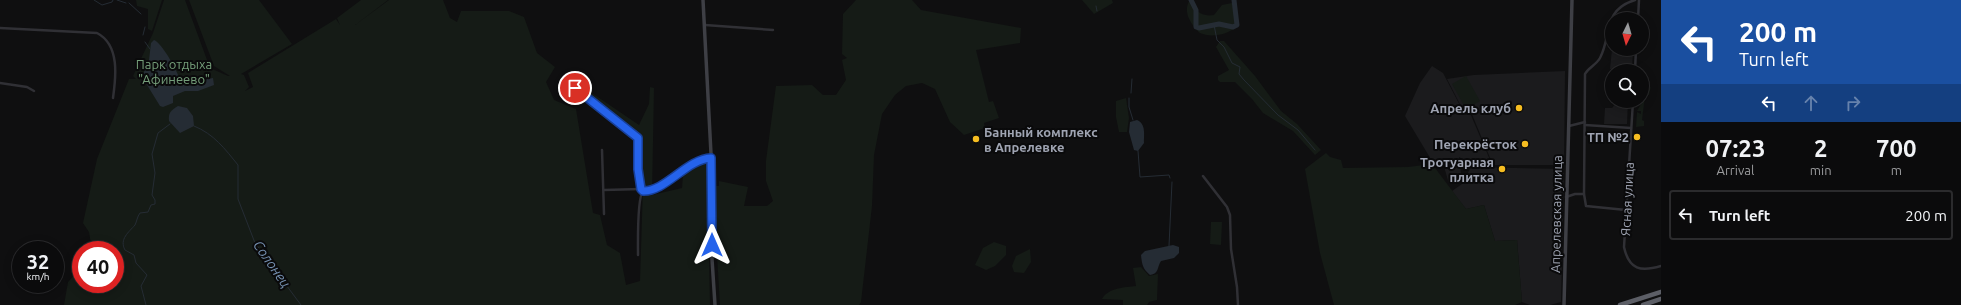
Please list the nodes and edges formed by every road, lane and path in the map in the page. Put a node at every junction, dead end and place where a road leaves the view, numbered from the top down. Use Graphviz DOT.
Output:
graph roads {
  1 [pos="703,0"];
  2 [pos="1572,0"];
  3 [pos="1635,0"];
  4 [pos="1639,0"];
  5 [pos="1638,12"];
  6 [pos="704,25"];
  7 [pos="0,28"];
  8 [pos="773,30"];
  9 [pos="0,84"];
  10 [pos="575,88"];
  11 [pos="34,91"];
  12 [pos="113,98"];
  13 [pos="1632,108"];
  14 [pos="1585,123"];
  15 [pos="1568,127"];
  16 [pos="1631,128"];
  17 [pos="602,150"];
  18 [pos="711,158"];
  19 [pos="1203,176"];
  20 [pos="604,190"];
  21 [pos="642,190"];
  22 [pos="1584,194"];
  23 [pos="1566,196"];
  24 [pos="1626,210"];
  25 [pos="604,214"];
  26 [pos="638,255"];
  27 [pos="1661,266"];
  28 [pos="1661,292"];
  29 [pos="1661,300"];
  30 [pos="715,305"];
  31 [pos="1238,305"];
  32 [pos="1565,305"];
  33 [pos="1620,305"];
  34 [pos="1643,305"];
  1 -- 6 [label="street"];
  2 -- 15 [label="street, Апрелевская улица"];
  3 -- 14 [label="street"];
  4 -- 5 [label="street"];
  6 -- 8 [label="street"];
  6 -- 18 [label="street"];
  7 -- 12 [label="street"];
  9 -- 11 [label="street"];
  10 -- 21 [label="street"];
  13 -- 16 [label="street, Ясная улица"];
  14 -- 15 [label="street"];
  14 -- 16 [label="street"];
  14 -- 22 [label="street"];
  15 -- 23 [label="street, Апрелевская улица"];
  16 -- 24 [label="street, Ясная улица"];
  17 -- 20 [label="street"];
  18 -- 21 [label="street"];
  18 -- 30 [label="street"];
  19 -- 31 [label="street"];
  20 -- 21 [label="street"];
  20 -- 25 [label="street"];
  21 -- 26 [label="street"];
  22 -- 23 [label="street"];
  22 -- 24 [label="street"];
  23 -- 32 [label="street, Апрелевская улица"];
  24 -- 27 [label="street, Ясная улица"];
  28 -- 33 [label="highway"];
  29 -- 34 [label="highway"];
}
